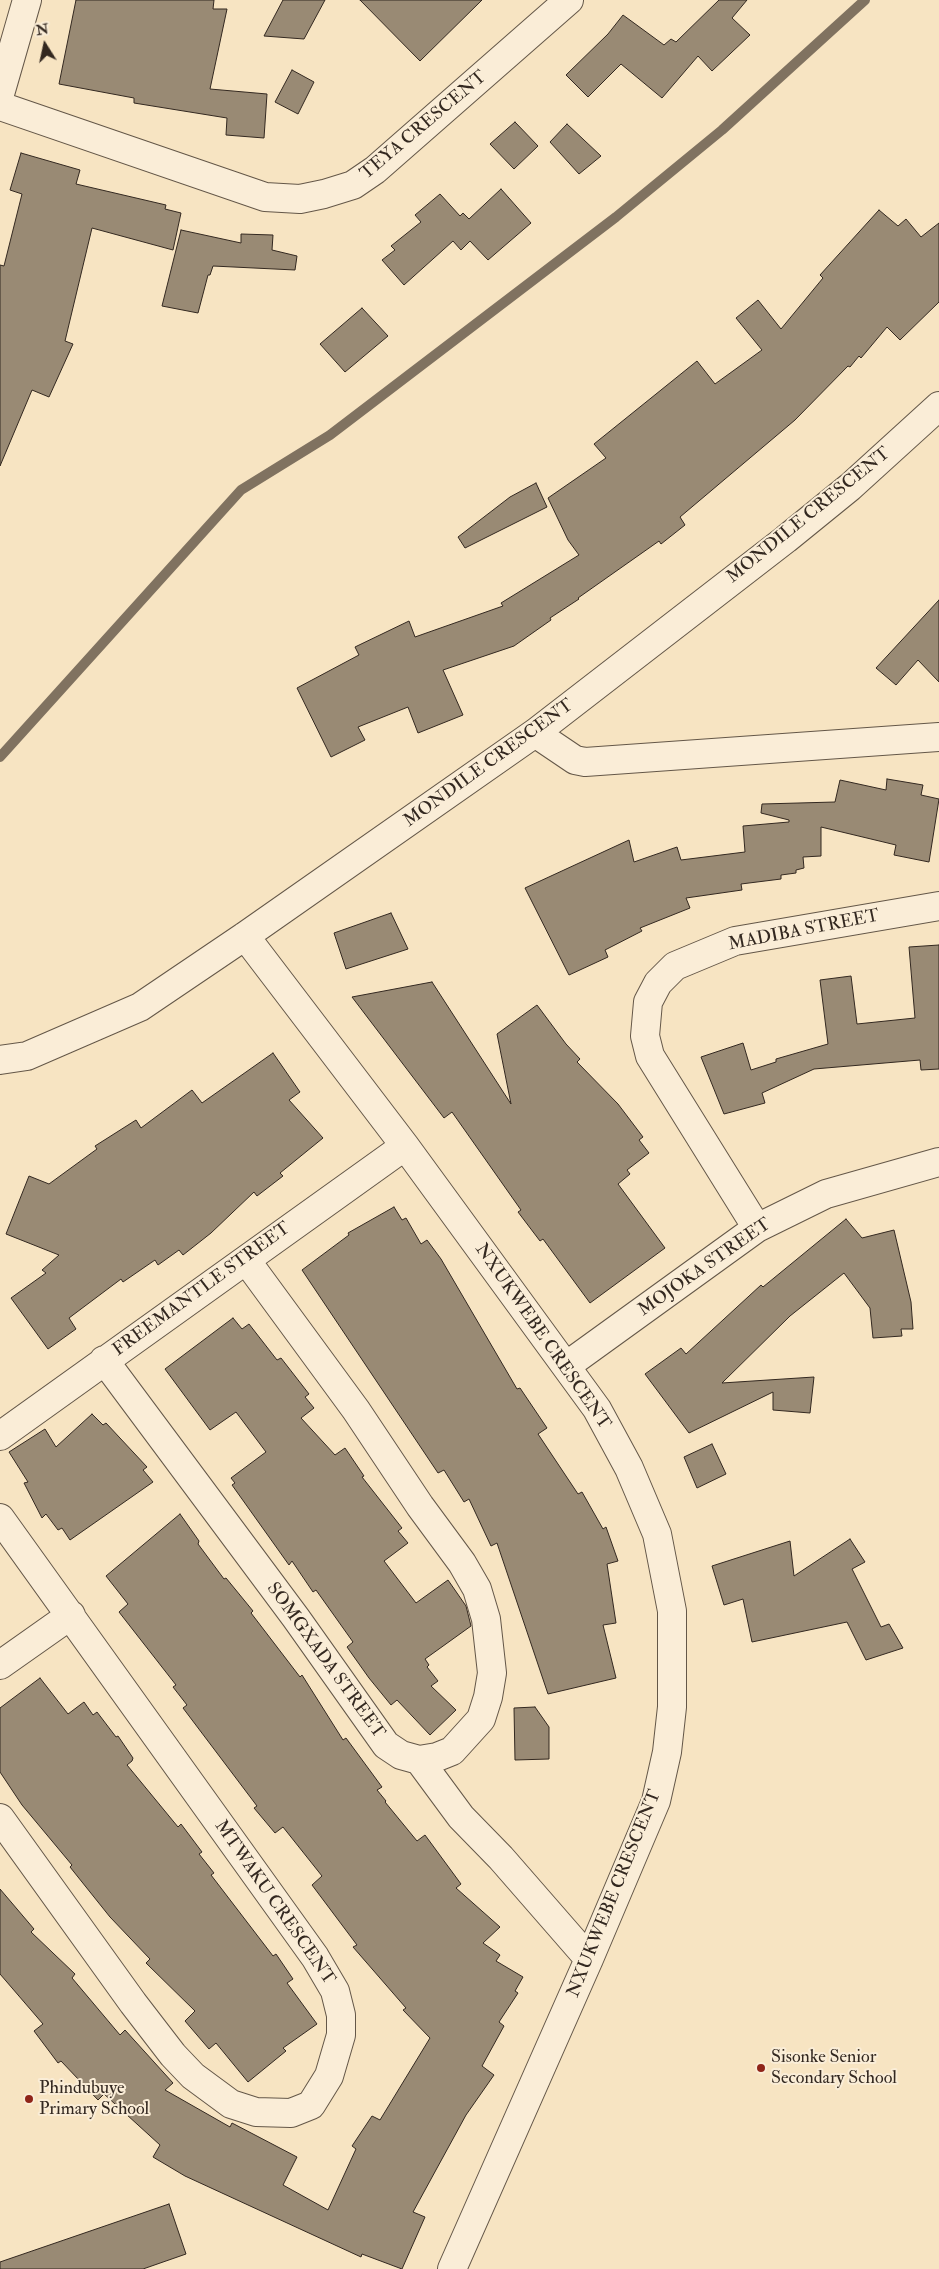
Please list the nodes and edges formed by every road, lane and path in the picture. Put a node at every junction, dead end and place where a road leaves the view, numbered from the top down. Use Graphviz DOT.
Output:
graph roads {
  1 [pos="27,0"];
  2 [pos="569,0"];
  3 [pos="0,94"];
  4 [pos="0,106"];
  5 [pos="939,406"];
  6 [pos="535,733"];
  7 [pos="939,737"];
  8 [pos="939,906"];
  9 [pos="245,936"];
  10 [pos="0,1060"];
  11 [pos="405,1146"];
  12 [pos="939,1162"];
  13 [pos="757,1228"];
  14 [pos="246,1260"];
  15 [pos="104,1360"];
  16 [pos="566,1366"];
  17 [pos="0,1436"];
  18 [pos="0,1518"];
  19 [pos="71,1615"];
  20 [pos="0,1665"];
  21 [pos="418,1760"];
  22 [pos="0,1818"];
  23 [pos="589,1959"];
  24 [pos="452,2269"];
  1 -- 3 [label="street"];
  2 -- 4 [label="street, TEYA CRESCENT"];
  5 -- 6 [label="street, MONDILE CRESCENT"];
  6 -- 7 [label="street"];
  6 -- 9 [label="street, MONDILE CRESCENT"];
  8 -- 13 [label="street, MADIBA STREET"];
  9 -- 10 [label="street, MONDILE CRESCENT"];
  9 -- 11 [label="street, NXUKWEBE CRESCENT"];
  11 -- 14 [label="street, FREEMANTLE STREET"];
  11 -- 16 [label="street, NXUKWEBE CRESCENT"];
  12 -- 13 [label="street, MOJOKA STREET"];
  13 -- 16 [label="street, MOJOKA STREET"];
  14 -- 15 [label="street, FREEMANTLE STREET"];
  14 -- 21 [label="street"];
  15 -- 17 [label="street, FREEMANTLE STREET"];
  15 -- 21 [label="street, SOMGXADA STREET"];
  16 -- 23 [label="street, NXUKWEBE CRESCENT"];
  18 -- 19 [label="street, MTWAKU CRESCENT"];
  19 -- 20 [label="street"];
  19 -- 22 [label="street, MTWAKU CRESCENT"];
  21 -- 23 [label="street"];
  23 -- 24 [label="street, NXUKWEBE CRESCENT"];
}
